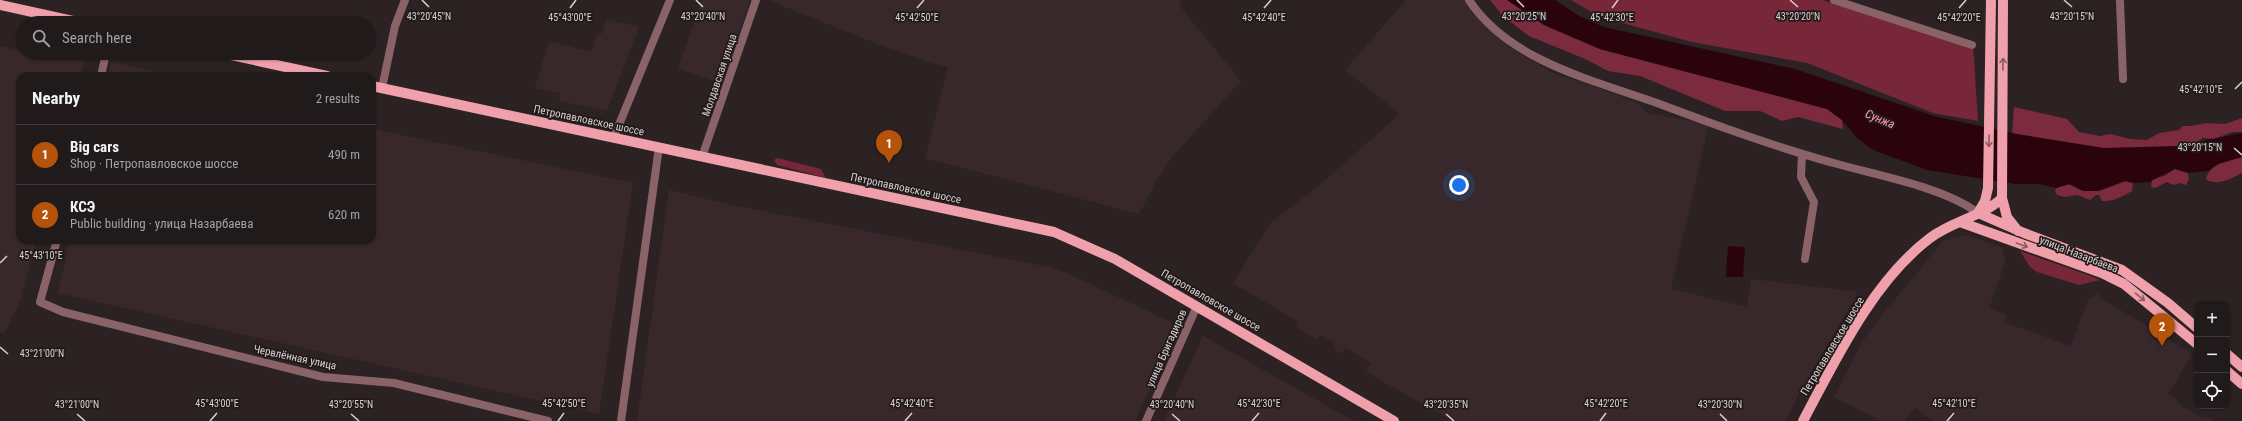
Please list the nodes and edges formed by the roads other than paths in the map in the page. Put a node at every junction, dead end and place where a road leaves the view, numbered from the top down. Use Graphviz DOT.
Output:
graph roads {
  1 [pos="405,0"];
  2 [pos="670,0"];
  3 [pos="756,0"];
  4 [pos="1469,0"];
  5 [pos="1834,0"];
  6 [pos="1991,0"];
  7 [pos="2003,0"];
  8 [pos="2120,0"];
  9 [pos="0,5"];
  10 [pos="50,16"];
  11 [pos="1972,45"];
  12 [pos="104,60"];
  13 [pos="254,60"];
  14 [pos="101,72"];
  15 [pos="309,72"];
  16 [pos="2123,79"];
  17 [pos="377,87"];
  18 [pos="614,137"];
  19 [pos="659,147"];
  20 [pos="1802,154"];
  21 [pos="702,157"];
  22 [pos="2002,198"];
  23 [pos="1978,213"];
  24 [pos="1960,222"];
  25 [pos="2018,231"];
  26 [pos="1998,237"];
  27 [pos="55,244"];
  28 [pos="1806,259"];
  29 [pos="1197,306"];
  30 [pos="2194,325"];
  31 [pos="2194,342"];
  32 [pos="2230,357"];
  33 [pos="2242,367"];
  34 [pos="2229,373"];
  35 [pos="2242,384"];
  36 [pos="548,421"];
  37 [pos="621,421"];
  38 [pos="1146,421"];
  39 [pos="1394,421"];
  40 [pos="1803,421"];
  1 -- 17 [label="street"];
  2 -- 18 [label="street"];
  3 -- 21 [label="street, Молдавская улица"];
  4 -- 20 [label="street"];
  5 -- 11 [label="street"];
  6 -- 23 [label="main road, one-way"];
  22 -- 7 [label="main road, one-way"];
  8 -- 16 [label="street"];
  9 -- 10 [label="main road"];
  12 -- 14 [label="street"];
  13 -- 15 [label="main road"];
  17 -- 18 [label="main road, Петропавловское шоссе"];
  18 -- 19 [label="main road, Петропавловское шоссе"];
  19 -- 21 [label="main road, Петропавловское шоссе"];
  19 -- 37 [label="street"];
  20 -- 23 [label="street"];
  20 -- 28 [label="street"];
  21 -- 29 [label="main road, Петропавловское шоссе"];
  22 -- 23 [label="main road, Петропавловское шоссе"];
  22 -- 25 [label="main road"];
  23 -- 24 [label="main road, Петропавловское шоссе"];
  23 -- 25 [label="main road, улица Назарбаева"];
  23 -- 26 [label="main road"];
  24 -- 26 [label="main road, улица Назарбаева"];
  24 -- 40 [label="main road, Петропавловское шоссе"];
  25 -- 30 [label="main road, улица Назарбаева"];
  26 -- 31 [label="main road, улица Назарбаева, one-way"];
  27 -- 36 [label="street, Червлённая улица"];
  29 -- 38 [label="street, улица Бригадиров"];
  29 -- 39 [label="main road, Петропавловское шоссе"];
  32 -- 33 [label="main road"];
  34 -- 35 [label="main road"];
}
